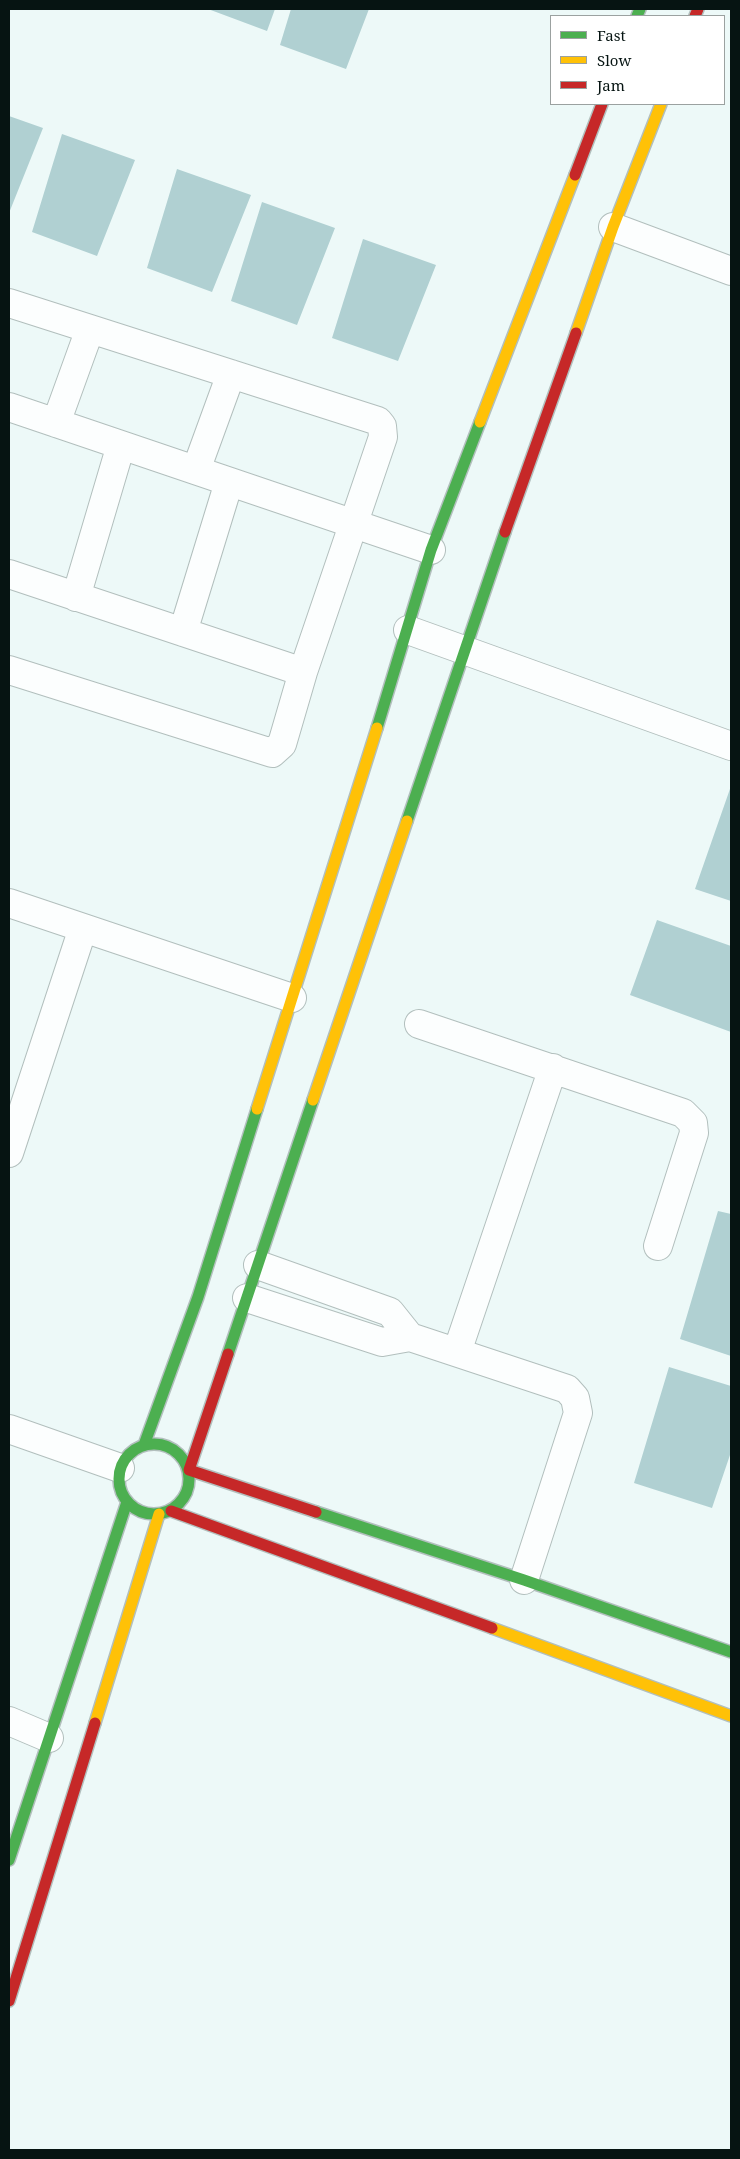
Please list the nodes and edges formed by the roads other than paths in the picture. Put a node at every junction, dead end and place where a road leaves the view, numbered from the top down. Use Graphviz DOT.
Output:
graph roads {
  1 [pos="602,105"];
  2 [pos="661,105"];
  3 [pos="613,227"];
  4 [pos="731,271"];
  5 [pos="9,303"];
  6 [pos="90,329"];
  7 [pos="231,374"];
  8 [pos="10,411"];
  9 [pos="56,423"];
  10 [pos="121,444"];
  11 [pos="196,470"];
  12 [pos="229,482"];
  13 [pos="354,524"];
  14 [pos="431,550"];
  15 [pos="9,574"];
  16 [pos="76,597"];
  17 [pos="408,630"];
  18 [pos="183,632"];
  19 [pos="464,650"];
  20 [pos="9,670"];
  21 [pos="303,672"];
  22 [pos="731,746"];
  23 [pos="9,904"];
  24 [pos="83,928"];
  25 [pos="292,998"];
  26 [pos="419,1024"];
  27 [pos="553,1068"];
  28 [pos="9,1153"];
  29 [pos="658,1246"];
  30 [pos="258,1265"];
  31 [pos="246,1298"];
  32 [pos="410,1337"];
  33 [pos="457,1352"];
  34 [pos="9,1429"];
  35 [pos="144,1445"];
  36 [pos="120,1468"];
  37 [pos="189,1470"];
  38 [pos="127,1502"];
  39 [pos="165,1512"];
  40 [pos="524,1580"];
  41 [pos="731,1652"];
  42 [pos="731,1716"];
  43 [pos="9,1721"];
  44 [pos="49,1738"];
  45 [pos="10,1853"];
  46 [pos="9,2001"];
  1 -- 14 [label="street"];
  2 -- 3 [label="street"];
  3 -- 4 [label="street"];
  3 -- 19 [label="street"];
  5 -- 6 [label="street"];
  6 -- 7 [label="street"];
  6 -- 9 [label="street"];
  7 -- 11 [label="street"];
  7 -- 13 [label="street"];
  8 -- 9 [label="street"];
  9 -- 10 [label="street"];
  10 -- 11 [label="street"];
  10 -- 16 [label="street"];
  11 -- 12 [label="street"];
  12 -- 13 [label="street"];
  12 -- 18 [label="street"];
  13 -- 14 [label="street"];
  13 -- 21 [label="street"];
  14 -- 17 [label="street"];
  15 -- 16 [label="street"];
  16 -- 18 [label="street"];
  17 -- 19 [label="street"];
  17 -- 25 [label="street"];
  18 -- 21 [label="street"];
  19 -- 22 [label="street"];
  19 -- 30 [label="street"];
  20 -- 21 [label="street"];
  23 -- 24 [label="street"];
  24 -- 25 [label="street"];
  24 -- 28 [label="street"];
  25 -- 35 [label="street"];
  26 -- 27 [label="street"];
  27 -- 29 [label="street"];
  27 -- 33 [label="street"];
  30 -- 31 [label="street"];
  30 -- 32 [label="street"];
  31 -- 32 [label="street"];
  31 -- 37 [label="street"];
  32 -- 33 [label="street"];
  33 -- 40 [label="street"];
  34 -- 36 [label="street"];
  35 -- 36 [label="street"];
  35 -- 37 [label="street"];
  36 -- 38 [label="street"];
  37 -- 39 [label="street"];
  37 -- 40 [label="street"];
  38 -- 39 [label="street"];
  38 -- 44 [label="street"];
  39 -- 42 [label="street"];
  39 -- 46 [label="street"];
  40 -- 41 [label="street"];
  43 -- 44 [label="street"];
  44 -- 45 [label="street"];
}
